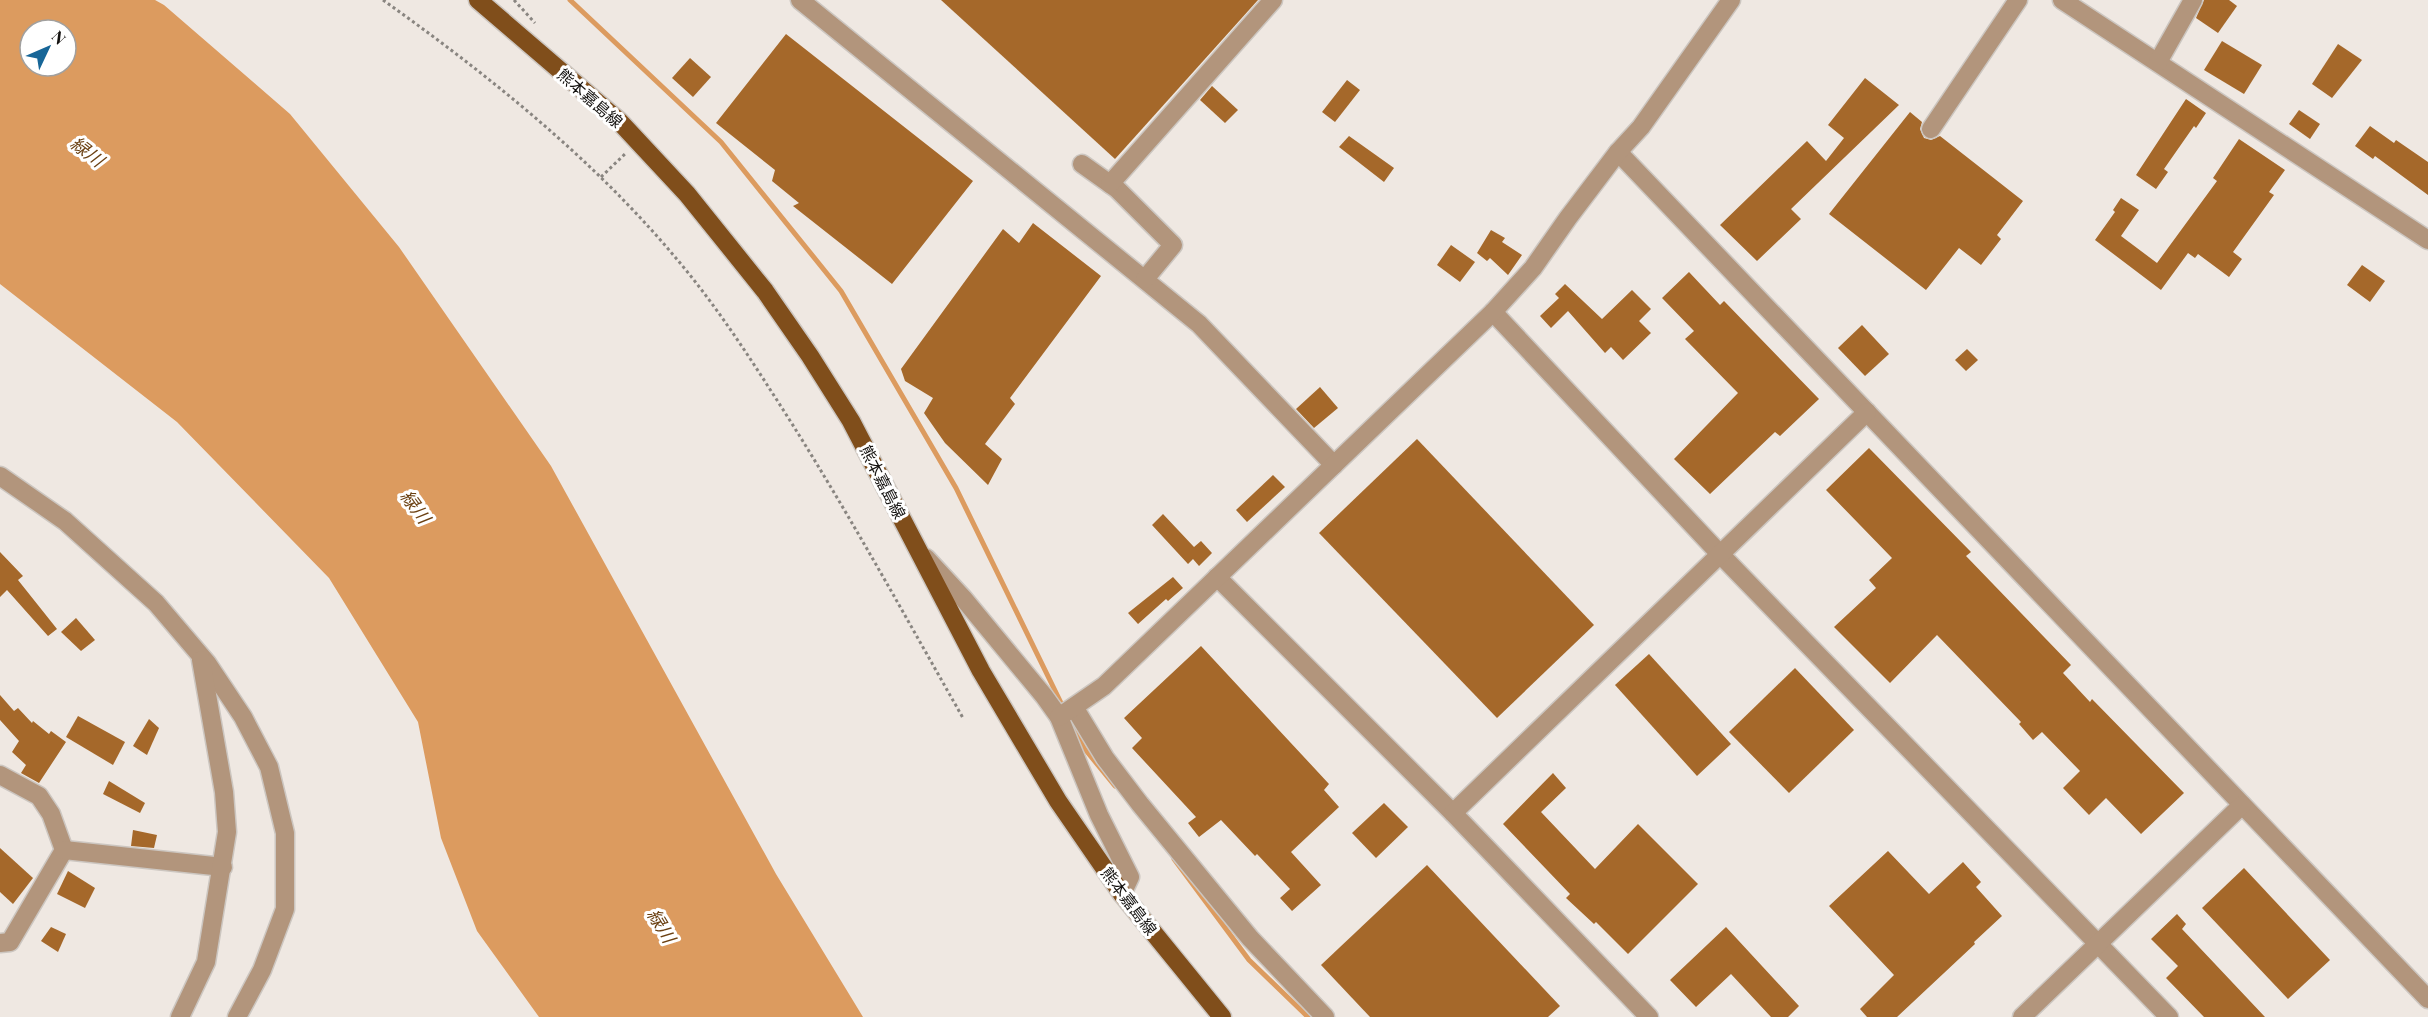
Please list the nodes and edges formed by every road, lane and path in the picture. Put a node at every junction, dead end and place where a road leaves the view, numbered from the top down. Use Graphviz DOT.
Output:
graph roads {
  1 [pos="383,0"];
  2 [pos="477,0"];
  3 [pos="800,0"];
  4 [pos="1273,0"];
  5 [pos="1731,0"];
  6 [pos="2018,0"];
  7 [pos="2062,0"];
  8 [pos="2193,0"];
  9 [pos="2158,62"];
  10 [pos="1931,129"];
  11 [pos="638,141"];
  12 [pos="1618,152"];
  13 [pos="1082,164"];
  14 [pos="601,177"];
  15 [pos="1110,184"];
  16 [pos="2428,240"];
  17 [pos="1144,279"];
  18 [pos="1493,312"];
  19 [pos="1867,412"];
  20 [pos="1334,465"];
  21 [pos="0,476"];
  22 [pos="918,550"];
  23 [pos="1720,554"];
  24 [pos="1216,577"];
  25 [pos="200,654"];
  26 [pos="1074,706"];
  27 [pos="1059,717"];
  28 [pos="963,718"];
  29 [pos="0,775"];
  30 [pos="2242,805"];
  31 [pos="1453,813"];
  32 [pos="64,850"];
  33 [pos="223,867"];
  34 [pos="1122,894"];
  35 [pos="0,943"];
  36 [pos="2098,943"];
  37 [pos="2428,999"];
  38 [pos="180,1017"];
  39 [pos="237,1017"];
  40 [pos="1222,1017"];
  41 [pos="1325,1017"];
  42 [pos="1649,1017"];
  43 [pos="2022,1017"];
  44 [pos="2169,1017"];
  1 -- 14 [label="path"];
  2 -- 11 [label="main road, 熊本嘉島線"];
  3 -- 17 [label="street"];
  4 -- 15 [label="street"];
  5 -- 12 [label="street"];
  6 -- 10 [label="street"];
  7 -- 9 [label="street"];
  8 -- 9 [label="street"];
  9 -- 16 [label="street"];
  11 -- 14 [label="path"];
  11 -- 22 [label="main road, 熊本嘉島線"];
  12 -- 18 [label="street"];
  12 -- 19 [label="street"];
  13 -- 15 [label="street"];
  14 -- 28 [label="path"];
  15 -- 17 [label="street"];
  17 -- 20 [label="street"];
  18 -- 20 [label="street"];
  18 -- 23 [label="street"];
  19 -- 23 [label="street"];
  19 -- 30 [label="street"];
  20 -- 24 [label="street"];
  21 -- 25 [label="street"];
  22 -- 27 [label="street"];
  22 -- 34 [label="main road, 熊本嘉島線"];
  23 -- 31 [label="street"];
  23 -- 36 [label="street"];
  24 -- 26 [label="street"];
  24 -- 31 [label="street"];
  25 -- 33 [label="street"];
  25 -- 39 [label="street"];
  26 -- 27 [label="street"];
  26 -- 41 [label="street"];
  27 -- 34 [label="street"];
  29 -- 32 [label="street"];
  30 -- 36 [label="street"];
  30 -- 37 [label="street"];
  31 -- 42 [label="street"];
  32 -- 33 [label="street"];
  32 -- 35 [label="street"];
  33 -- 38 [label="street"];
  34 -- 40 [label="main road, 熊本嘉島線"];
  36 -- 43 [label="street"];
  36 -- 44 [label="street"];
}
